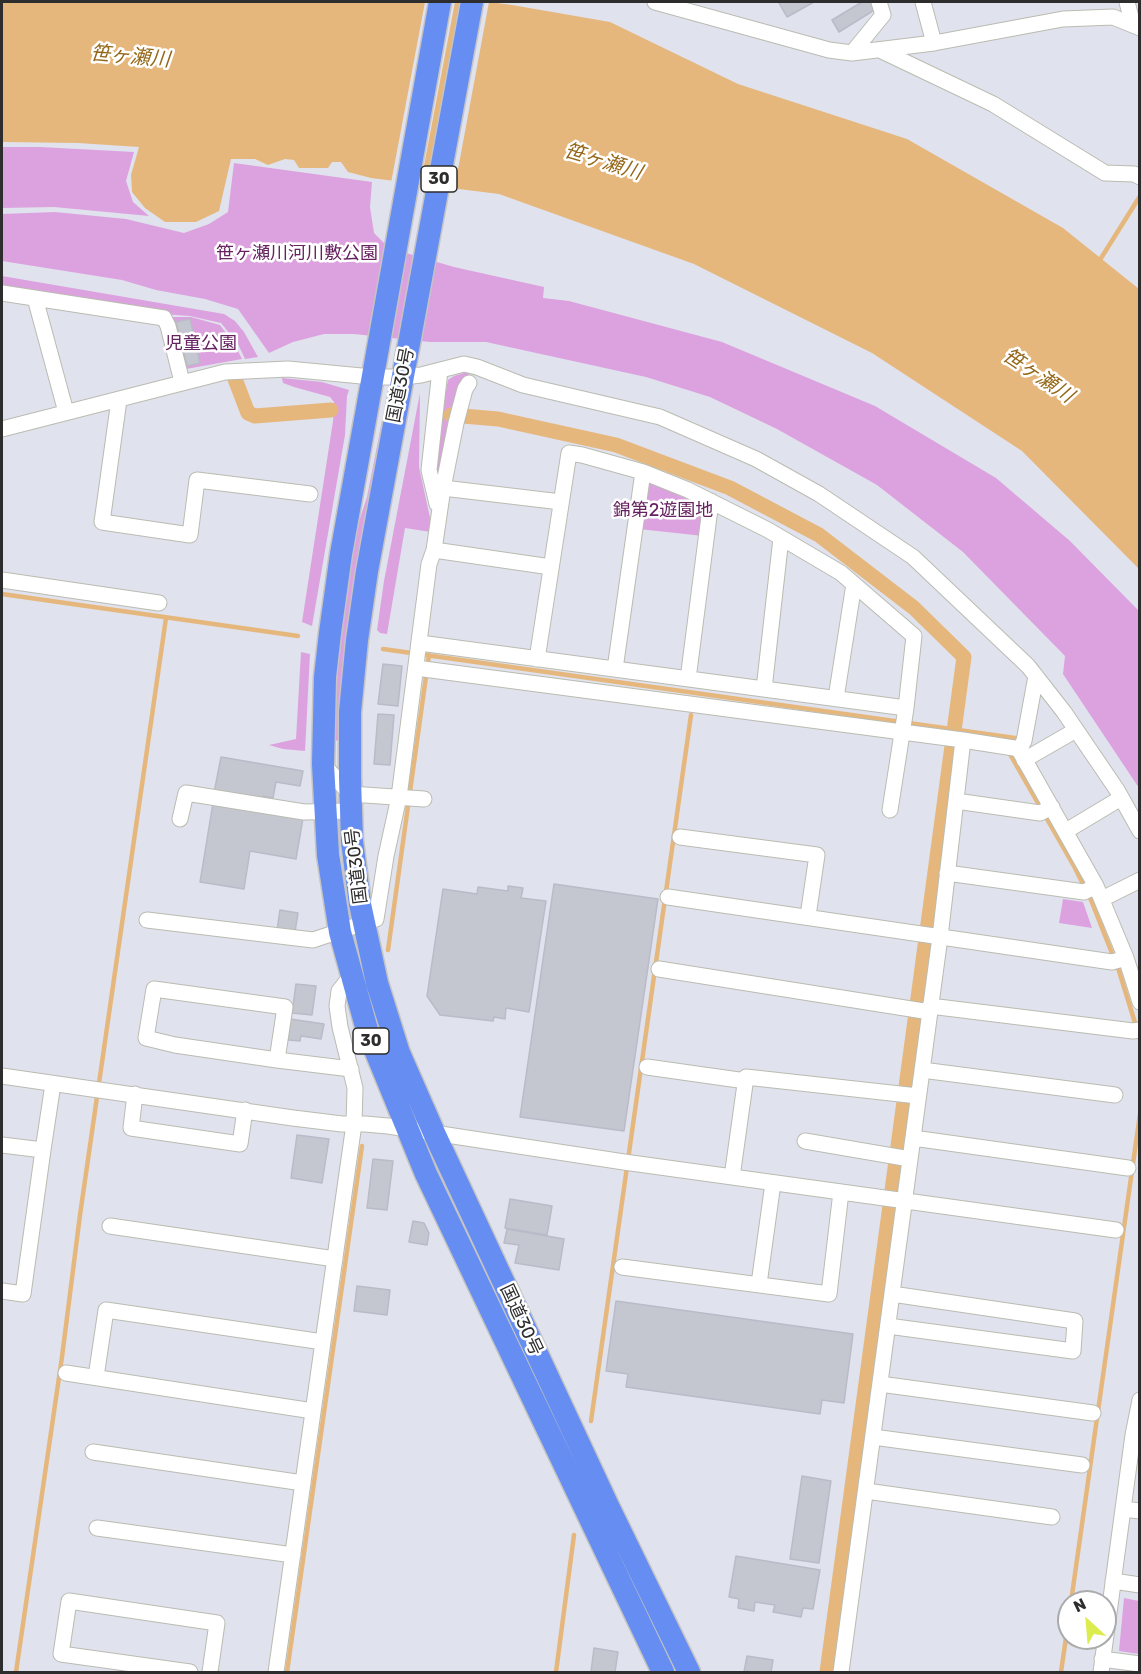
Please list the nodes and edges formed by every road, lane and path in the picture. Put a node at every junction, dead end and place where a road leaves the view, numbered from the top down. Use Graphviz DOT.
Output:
graph roads {
  1 [pos="440,2"];
  2 [pos="472,2"];
  3 [pos="655,2"];
  4 [pos="879,2"];
  5 [pos="923,2"];
  6 [pos="1127,2"];
  7 [pos="703,8"];
  8 [pos="1136,27"];
  9 [pos="934,43"];
  10 [pos="882,51"];
  11 [pos="852,53"];
  12 [pos="1137,175"];
  13 [pos="2,293"];
  14 [pos="35,298"];
  15 [pos="405,367"];
  16 [pos="440,370"];
  17 [pos="372,377"];
  18 [pos="182,382"];
  19 [pos="469,383"];
  20 [pos="119,400"];
  21 [pos="66,412"];
  22 [pos="2,429"];
  23 [pos="643,472"];
  24 [pos="443,488"];
  25 [pos="310,494"];
  26 [pos="711,501"];
  27 [pos="561,502"];
  28 [pos="439,513"];
  29 [pos="781,538"];
  30 [pos="434,550"];
  31 [pos="551,567"];
  32 [pos="2,580"];
  33 [pos="854,584"];
  34 [pos="159,603"];
  35 [pos="537,658"];
  36 [pos="421,659"];
  37 [pos="615,669"];
  38 [pos="1036,676"];
  39 [pos="688,679"];
  40 [pos="764,689"];
  41 [pos="836,698"];
  42 [pos="905,721"];
  43 [pos="1076,730"];
  44 [pos="956,739"];
  45 [pos="1022,755"];
  46 [pos="323,764"];
  47 [pos="411,798"];
  48 [pos="1121,798"];
  49 [pos="956,801"];
  50 [pos="341,807"];
  51 [pos="890,810"];
  52 [pos="1047,810"];
  53 [pos="180,819"];
  54 [pos="1066,831"];
  55 [pos="1140,831"];
  56 [pos="680,837"];
  57 [pos="947,873"];
  58 [pos="1140,880"];
  59 [pos="1093,891"];
  60 [pos="668,897"];
  61 [pos="808,916"];
  62 [pos="147,920"];
  63 [pos="350,934"];
  64 [pos="931,935"];
  65 [pos="1119,960"];
  66 [pos="659,969"];
  67 [pos="1136,973"];
  68 [pos="351,976"];
  69 [pos="1140,1002"];
  70 [pos="923,1009"];
  71 [pos="1137,1030"];
  72 [pos="277,1060"];
  73 [pos="647,1067"];
  74 [pos="351,1069"];
  75 [pos="922,1070"];
  76 [pos="2,1076"];
  77 [pos="746,1081"];
  78 [pos="54,1084"];
  79 [pos="135,1094"];
  80 [pos="910,1095"];
  81 [pos="1115,1095"];
  82 [pos="245,1110"];
  83 [pos="354,1124"];
  84 [pos="408,1130"];
  85 [pos="435,1135"];
  86 [pos="913,1138"];
  87 [pos="805,1141"];
  88 [pos="2,1145"];
  89 [pos="43,1150"];
  90 [pos="900,1157"];
  91 [pos="1128,1168"];
  92 [pos="732,1177"];
  93 [pos="773,1183"];
  94 [pos="841,1192"];
  95 [pos="895,1200"];
  96 [pos="110,1226"];
  97 [pos="1116,1230"];
  98 [pos="335,1259"];
  99 [pos="622,1267"];
  100 [pos="759,1284"];
  101 [pos="2,1291"];
  102 [pos="892,1294"];
  103 [pos="888,1326"];
  104 [pos="323,1342"];
  105 [pos="66,1372"];
  106 [pos="96,1377"];
  107 [pos="880,1384"];
  108 [pos="1140,1401"];
  109 [pos="314,1411"];
  110 [pos="1093,1413"];
  111 [pos="1136,1436"];
  112 [pos="873,1437"];
  113 [pos="93,1452"];
  114 [pos="1082,1465"];
  115 [pos="303,1483"];
  116 [pos="866,1491"];
  117 [pos="1123,1509"];
  118 [pos="1140,1511"];
  119 [pos="1052,1517"];
  120 [pos="97,1528"];
  121 [pos="293,1555"];
  122 [pos="1113,1581"];
  123 [pos="1140,1585"];
  124 [pos="1140,1664"];
  125 [pos="1101,1666"];
  126 [pos="190,1672"];
  127 [pos="210,1672"];
  128 [pos="276,1672"];
  129 [pos="663,1672"];
  130 [pos="688,1672"];
  131 [pos="842,1672"];
  1 -- 17 [label="highway, 国道30号 / 30"];
  2 -- 15 [label="highway, 国道30号 / 30"];
  3 -- 7 [label="street"];
  4 -- 11 [label="street"];
  5 -- 9 [label="street"];
  6 -- 8 [label="street"];
  7 -- 11 [label="street"];
  8 -- 9 [label="street"];
  9 -- 10 [label="street"];
  10 -- 11 [label="street"];
  10 -- 12 [label="street"];
  13 -- 14 [label="street"];
  14 -- 18 [label="street"];
  14 -- 21 [label="street"];
  15 -- 16 [label="street"];
  15 -- 17 [label="street"];
  15 -- 50 [label="highway, 国道30号 / 30"];
  16 -- 28 [label="street"];
  16 -- 38 [label="street"];
  17 -- 18 [label="street"];
  17 -- 46 [label="highway, 国道30号 / 30"];
  18 -- 20 [label="street"];
  19 -- 24 [label="street"];
  20 -- 21 [label="street"];
  20 -- 25 [label="street"];
  21 -- 22 [label="street"];
  23 -- 26 [label="street"];
  23 -- 27 [label="street"];
  23 -- 37 [label="street"];
  24 -- 27 [label="street"];
  24 -- 28 [label="street"];
  26 -- 29 [label="street"];
  26 -- 39 [label="street"];
  27 -- 31 [label="street"];
  28 -- 30 [label="street"];
  29 -- 33 [label="street"];
  29 -- 40 [label="street"];
  30 -- 31 [label="street"];
  30 -- 36 [label="street"];
  31 -- 35 [label="street"];
  32 -- 34 [label="street"];
  33 -- 41 [label="street"];
  33 -- 42 [label="street"];
  35 -- 36 [label="street"];
  35 -- 37 [label="street"];
  36 -- 42 [label="street"];
  36 -- 47 [label="street"];
  37 -- 39 [label="street"];
  38 -- 43 [label="street"];
  38 -- 45 [label="street"];
  39 -- 40 [label="street"];
  40 -- 41 [label="street"];
  41 -- 42 [label="street"];
  42 -- 44 [label="street"];
  42 -- 51 [label="street"];
  43 -- 45 [label="street"];
  43 -- 48 [label="street"];
  44 -- 45 [label="street"];
  44 -- 49 [label="street"];
  45 -- 52 [label="street"];
  46 -- 50 [label="highway, 国道30号 / 30"];
  46 -- 50 [label="street"];
  47 -- 50 [label="street"];
  47 -- 63 [label="street"];
  48 -- 54 [label="street"];
  48 -- 55 [label="street"];
  49 -- 52 [label="street"];
  49 -- 57 [label="street"];
  50 -- 53 [label="street"];
  50 -- 63 [label="highway, 国道30号 / 30"];
  52 -- 54 [label="street"];
  54 -- 59 [label="street"];
  56 -- 61 [label="street"];
  57 -- 59 [label="street"];
  57 -- 64 [label="street"];
  58 -- 59 [label="street"];
  59 -- 65 [label="street"];
  60 -- 61 [label="street"];
  61 -- 64 [label="street"];
  62 -- 63 [label="street"];
  63 -- 68 [label="highway, 国道30号 / 30"];
  63 -- 85 [label="highway, 国道30号 / 30"];
  64 -- 65 [label="street"];
  64 -- 70 [label="street"];
  65 -- 67 [label="street"];
  66 -- 70 [label="street"];
  67 -- 69 [label="street"];
  68 -- 74 [label="street"];
  68 -- 84 [label="highway, 国道30号 / 30"];
  70 -- 71 [label="street"];
  70 -- 75 [label="street"];
  72 -- 72 [label="street"];
  72 -- 74 [label="street"];
  73 -- 77 [label="street"];
  74 -- 83 [label="street"];
  75 -- 80 [label="street"];
  75 -- 81 [label="street"];
  76 -- 78 [label="street"];
  77 -- 80 [label="street"];
  77 -- 92 [label="street"];
  78 -- 79 [label="street"];
  78 -- 89 [label="street"];
  79 -- 82 [label="street"];
  79 -- 82 [label="street"];
  80 -- 86 [label="street"];
  82 -- 83 [label="street"];
  83 -- 84 [label="street"];
  83 -- 98 [label="street"];
  84 -- 85 [label="street"];
  84 -- 129 [label="highway, 国道30号 / 30"];
  85 -- 92 [label="street"];
  85 -- 130 [label="highway, 国道30号 / 30"];
  86 -- 90 [label="street"];
  86 -- 91 [label="street"];
  87 -- 90 [label="street"];
  88 -- 89 [label="street"];
  89 -- 101 [label="street"];
  90 -- 95 [label="street"];
  92 -- 93 [label="street"];
  93 -- 94 [label="street"];
  93 -- 100 [label="street"];
  94 -- 95 [label="street"];
  94 -- 100 [label="street"];
  95 -- 97 [label="street"];
  95 -- 102 [label="street"];
  96 -- 98 [label="street"];
  98 -- 104 [label="street"];
  99 -- 100 [label="street"];
  102 -- 103 [label="street"];
  102 -- 103 [label="street"];
  103 -- 107 [label="street"];
  104 -- 106 [label="street"];
  104 -- 109 [label="street"];
  105 -- 106 [label="street"];
  106 -- 109 [label="street"];
  107 -- 110 [label="street"];
  107 -- 112 [label="street"];
  108 -- 111 [label="street"];
  109 -- 115 [label="street"];
  111 -- 117 [label="street"];
  112 -- 114 [label="street"];
  112 -- 116 [label="street"];
  113 -- 115 [label="street"];
  115 -- 121 [label="street"];
  116 -- 119 [label="street"];
  116 -- 131 [label="street"];
  117 -- 118 [label="street"];
  117 -- 122 [label="street"];
  120 -- 121 [label="street"];
  121 -- 128 [label="street"];
  122 -- 123 [label="street"];
  122 -- 125 [label="street"];
  124 -- 125 [label="street"];
  126 -- 127 [label="street"];
}
